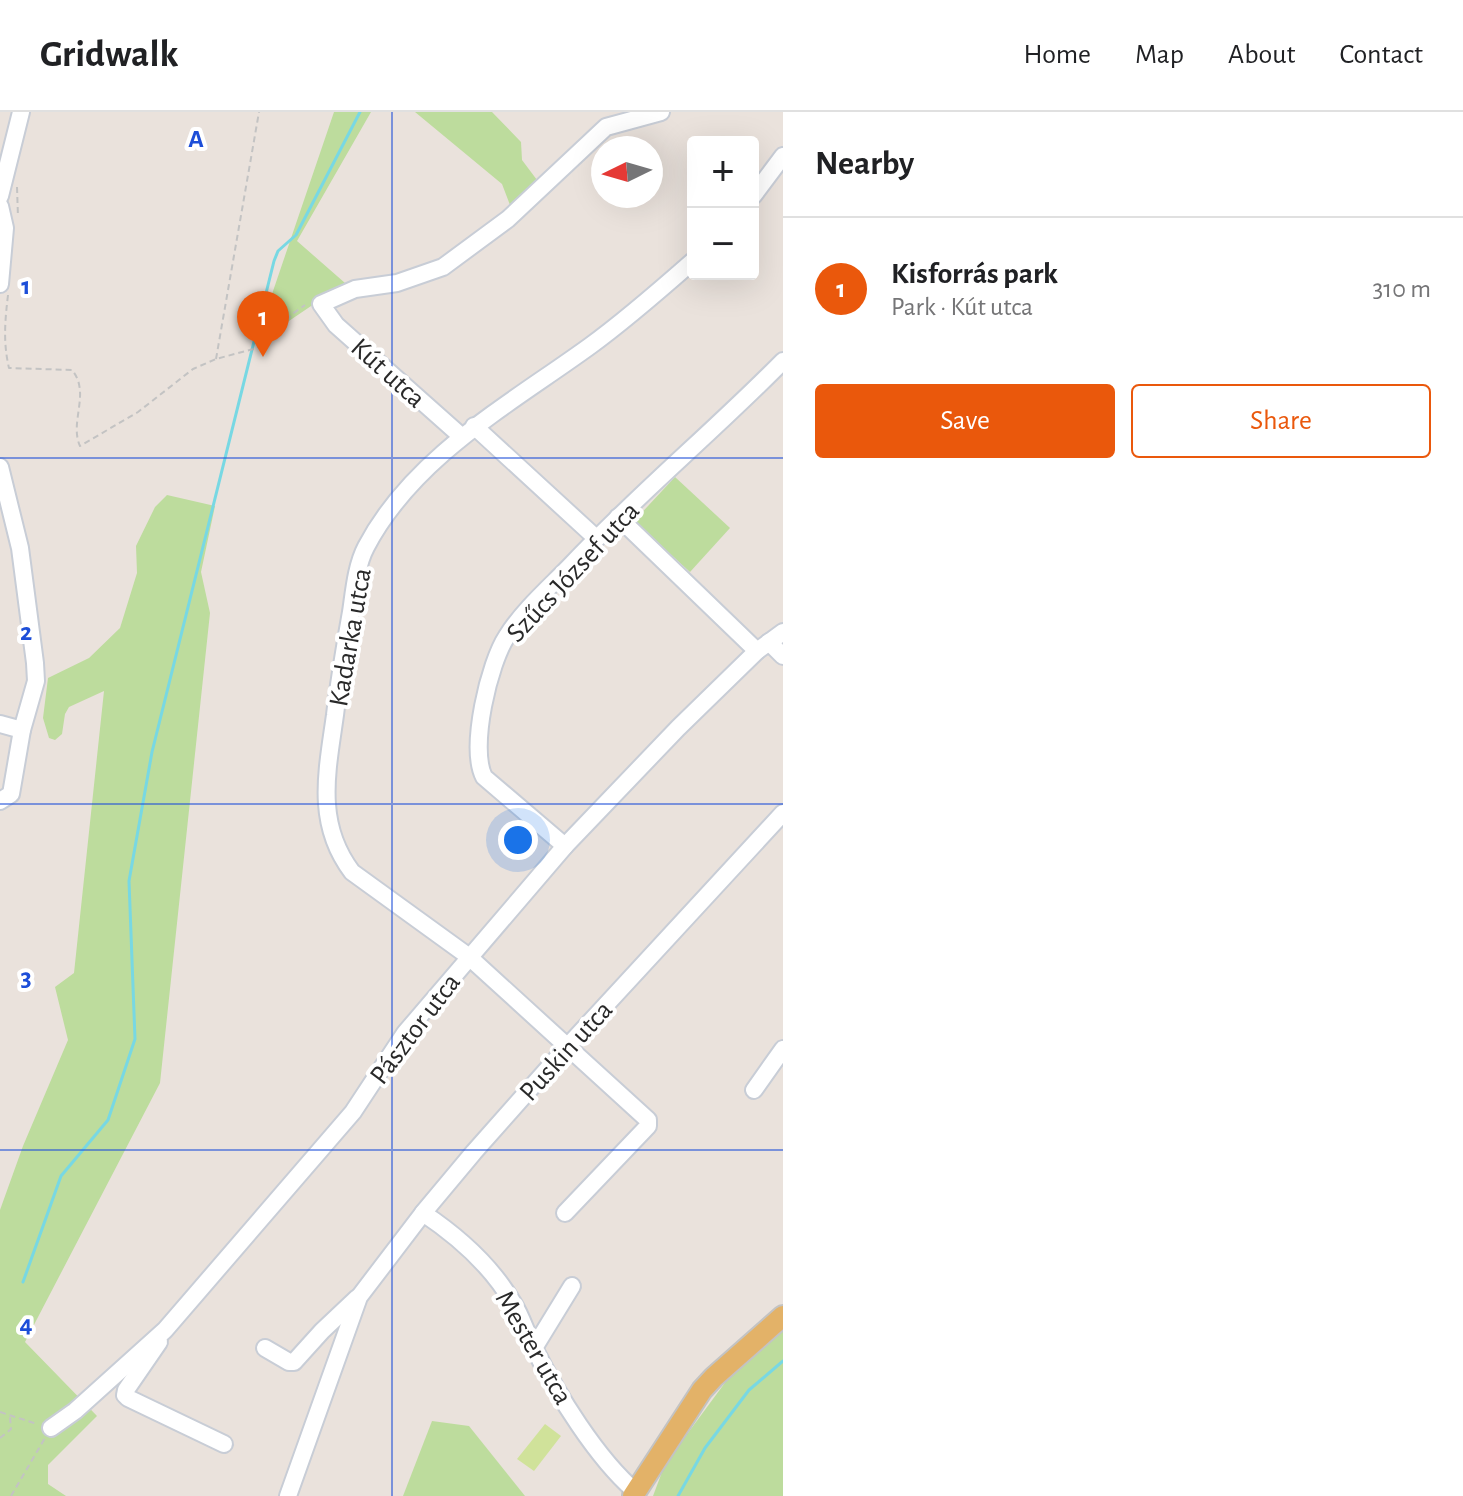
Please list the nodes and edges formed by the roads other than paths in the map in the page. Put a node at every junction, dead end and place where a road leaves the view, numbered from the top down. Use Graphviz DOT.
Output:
graph roads {
  1 [pos="21,112"];
  2 [pos="661,112"];
  3 [pos="629,115"];
  4 [pos="783,156"];
  5 [pos="759,188"];
  6 [pos="0,196"];
  7 [pos="0,206"];
  8 [pos="687,266"];
  9 [pos="4,291"];
  10 [pos="783,361"];
  11 [pos="468,431"];
  12 [pos="0,467"];
  13 [pos="618,517"];
  14 [pos="596,538"];
  15 [pos="769,642"];
  16 [pos="783,656"];
  17 [pos="0,724"];
  18 [pos="22,730"];
  19 [pos="0,801"];
  20 [pos="783,813"];
  21 [pos="565,846"];
  22 [pos="468,956"];
  23 [pos="568,1046"];
  24 [pos="783,1049"];
  25 [pos="754,1090"];
  26 [pos="423,1213"];
  27 [pos="565,1213"];
  28 [pos="572,1286"];
  29 [pos="359,1297"];
  30 [pos="783,1316"];
  31 [pos="165,1330"];
  32 [pos="265,1348"];
  33 [pos="534,1348"];
  34 [pos="51,1428"];
  35 [pos="224,1444"];
  36 [pos="635,1494"];
  37 [pos="288,1496"];
  1 -- 6 [label="street"];
  2 -- 3 [label="street"];
  3 -- 11 [label="street, Kút utca"];
  4 -- 5 [label="street"];
  7 -- 9 [label="street"];
  8 -- 11 [label="street, Kadarka utca"];
  10 -- 13 [label="street, Szűcs József utca"];
  11 -- 14 [label="street, Kút utca"];
  11 -- 22 [label="street, Kadarka utca"];
  12 -- 18 [label="street"];
  13 -- 14 [label="street, Szűcs József utca"];
  13 -- 15 [label="street"];
  14 -- 21 [label="street, Szűcs József utca"];
  15 -- 16 [label="street"];
  15 -- 21 [label="street, Pásztor utca"];
  17 -- 18 [label="street"];
  18 -- 19 [label="street"];
  20 -- 23 [label="street, Puskin utca"];
  21 -- 22 [label="street, Pásztor utca"];
  22 -- 23 [label="street, Kadarka utca"];
  22 -- 31 [label="street, Pásztor utca"];
  23 -- 26 [label="street, Puskin utca"];
  23 -- 27 [label="street, Kadarka utca"];
  24 -- 25 [label="street"];
  26 -- 29 [label="street, Puskin utca"];
  26 -- 33 [label="street, Mester utca"];
  28 -- 33 [label="street"];
  29 -- 32 [label="street, Puskin utca"];
  29 -- 37 [label="street, Puskin utca"];
  30 -- 36 [label="main road"];
  31 -- 34 [label="street, Pásztor utca"];
  31 -- 35 [label="street"];
  33 -- 36 [label="street, Mester utca"];
}
